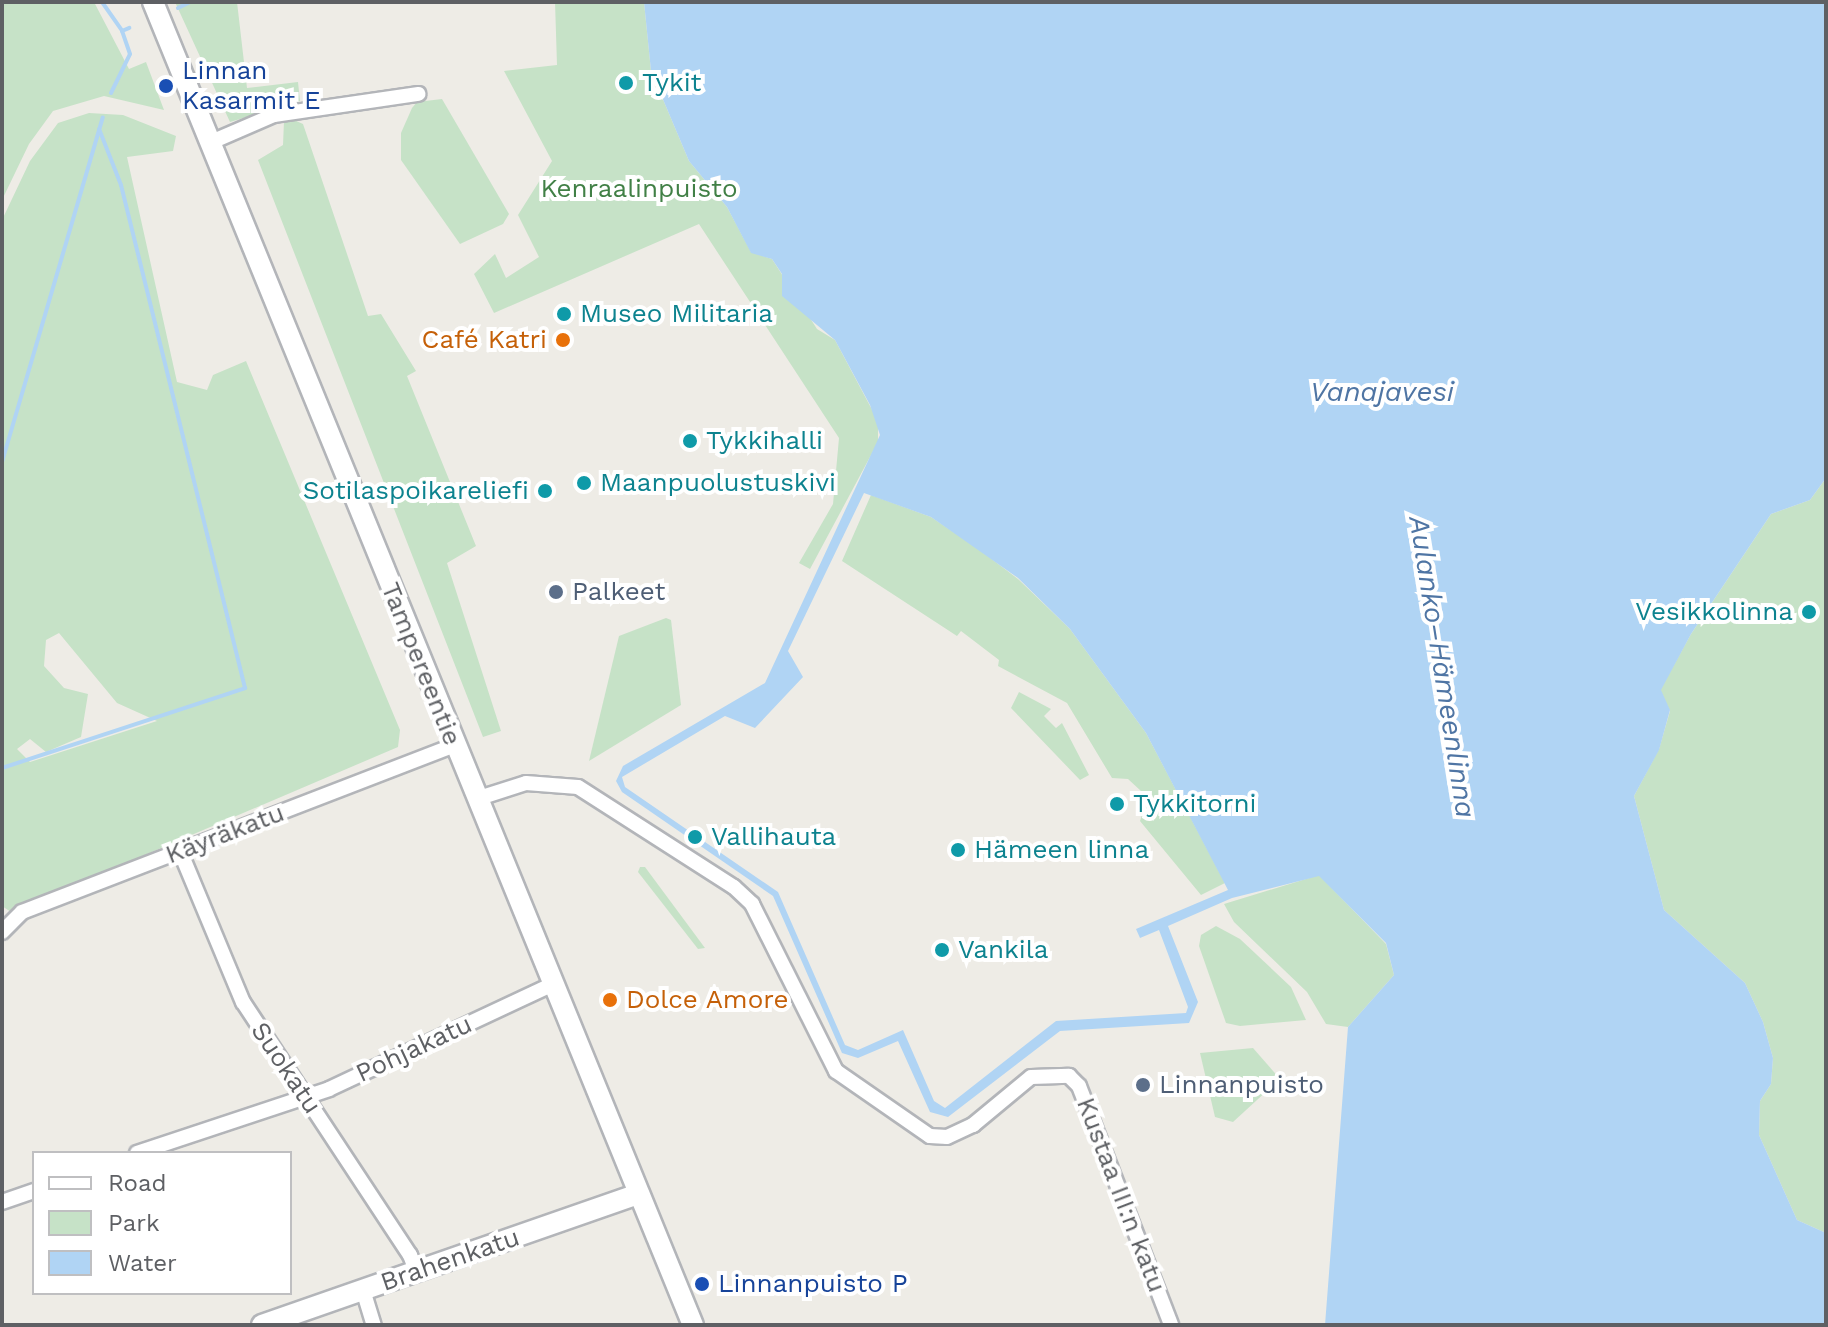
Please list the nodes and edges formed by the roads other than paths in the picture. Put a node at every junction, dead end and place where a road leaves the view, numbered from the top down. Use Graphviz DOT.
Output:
graph roads {
  1 [pos="153,2"];
  2 [pos="418,94"];
  3 [pos="209,143"];
  4 [pos="453,746"];
  5 [pos="476,799"];
  6 [pos="180,851"];
  7 [pos="2,932"];
  8 [pos="551,985"];
  9 [pos="306,1097"];
  10 [pos="143,1151"];
  11 [pos="32,1192"];
  12 [pos="638,1194"];
  13 [pos="2,1202"];
  14 [pos="416,1271"];
  15 [pos="363,1290"];
  16 [pos="262,1325"];
  17 [pos="374,1325"];
  18 [pos="693,1325"];
  19 [pos="1171,1325"];
  1 -- 3 [label="main road, Tampereentie"];
  2 -- 3 [label="street"];
  3 -- 4 [label="main road, Tampereentie"];
  4 -- 5 [label="main road, Tampereentie"];
  4 -- 6 [label="street, Käyräkatu"];
  5 -- 8 [label="main road, Tampereentie"];
  5 -- 19 [label="street, Kustaa III:n katu"];
  6 -- 7 [label="street, Käyräkatu"];
  6 -- 9 [label="street, Suokatu"];
  8 -- 9 [label="street, Pohjakatu"];
  8 -- 12 [label="main road, Tampereentie"];
  9 -- 10 [label="street, Pohjakatu"];
  9 -- 14 [label="street, Suokatu"];
  11 -- 13 [label="street"];
  12 -- 14 [label="main road, Brahenkatu"];
  12 -- 18 [label="main road, Tampereentie"];
  14 -- 15 [label="main road, Brahenkatu"];
  15 -- 16 [label="main road, Brahenkatu"];
  15 -- 17 [label="street"];
}
